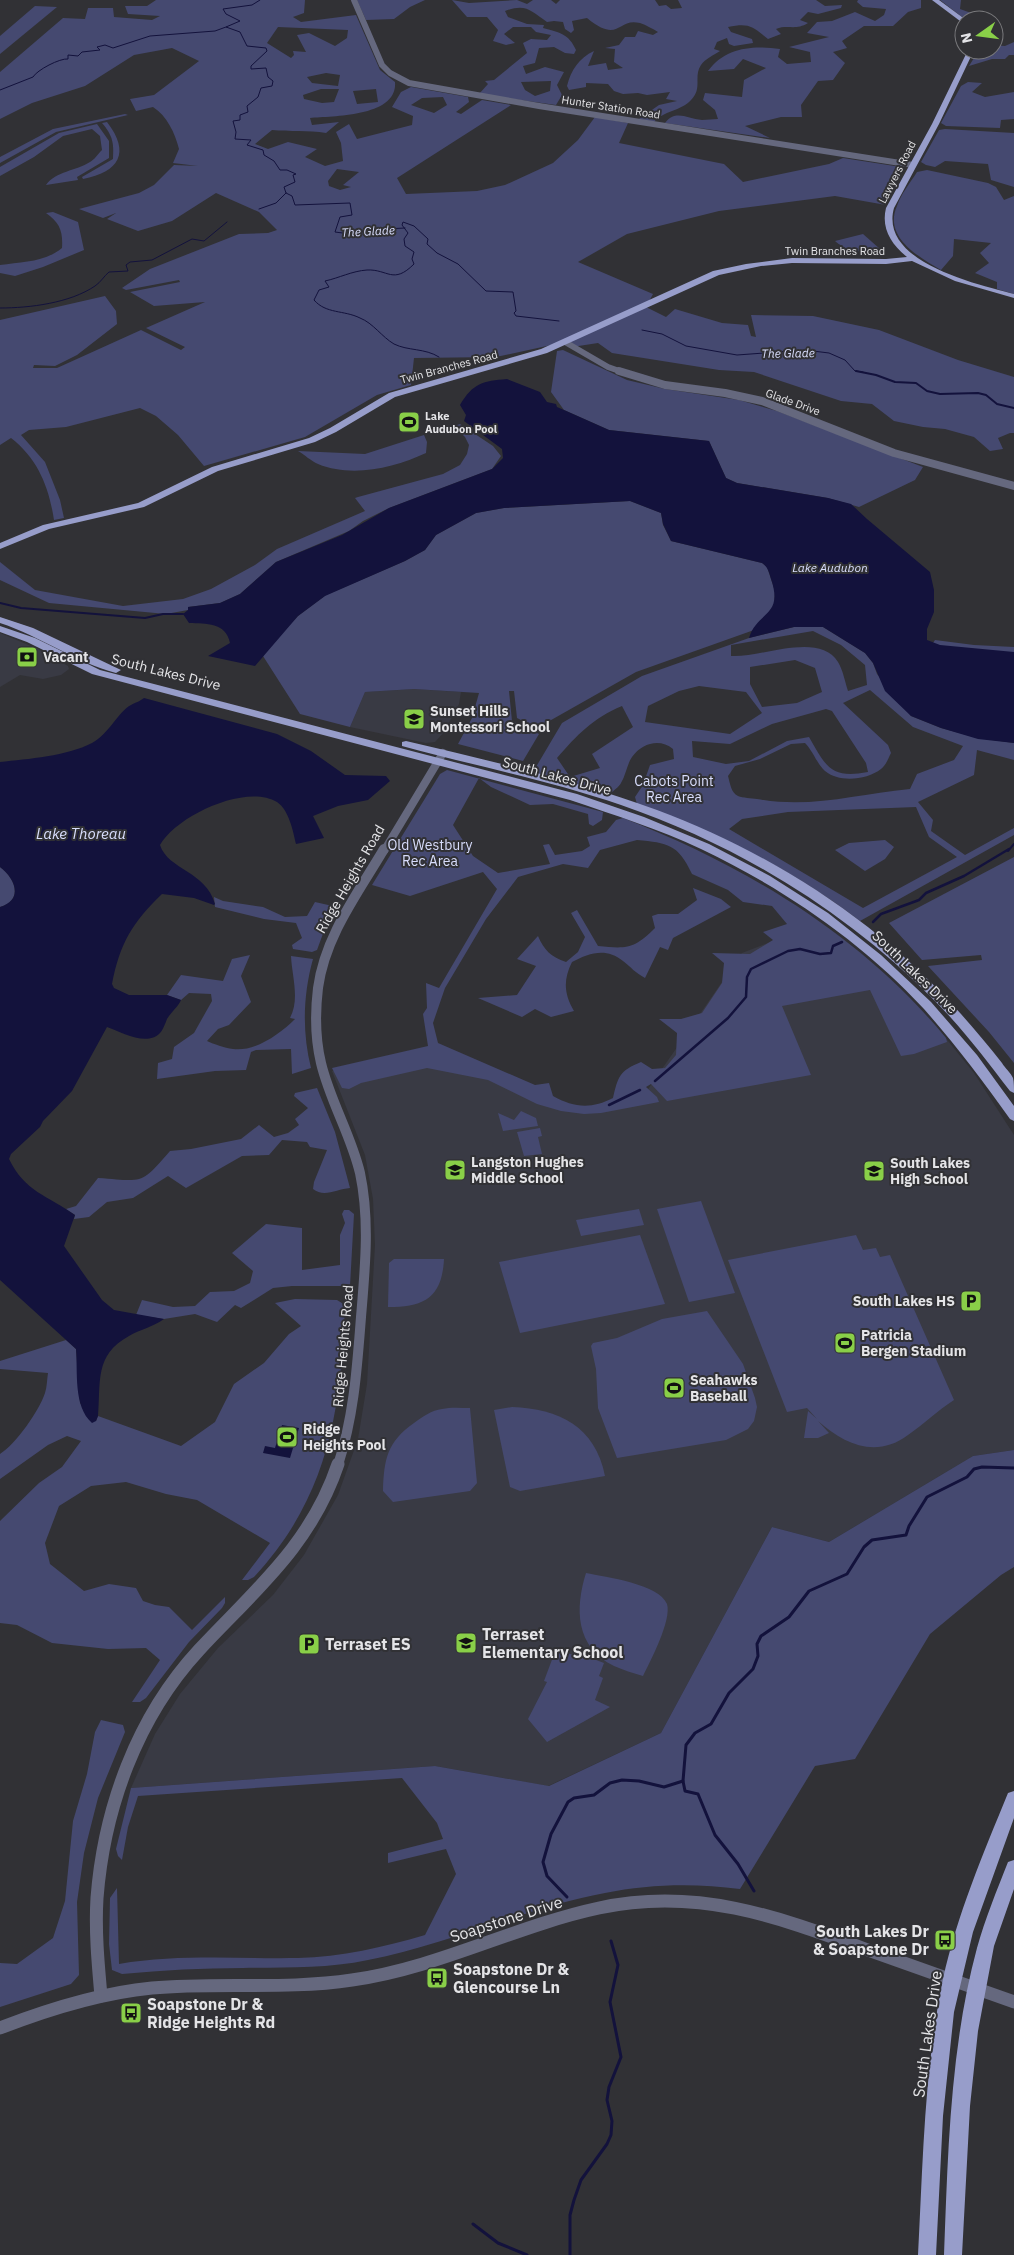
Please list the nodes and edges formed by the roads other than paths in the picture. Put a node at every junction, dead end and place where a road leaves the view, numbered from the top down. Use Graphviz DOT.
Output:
graph roads {
  1 [pos="354,0"];
  2 [pos="934,0"];
  3 [pos="954,15"];
  4 [pos="965,60"];
  5 [pos="913,165"];
  6 [pos="914,258"];
  7 [pos="1014,296"];
  8 [pos="564,342"];
  9 [pos="1014,486"];
  10 [pos="0,546"];
  11 [pos="0,620"];
  12 [pos="0,629"];
  13 [pos="440,758"];
  14 [pos="1014,1088"];
  15 [pos="1014,1116"];
  16 [pos="1014,1799"];
  17 [pos="1014,1868"];
  18 [pos="952,1980"];
  19 [pos="976,1988"];
  20 [pos="101,1996"];
  21 [pos="1014,2002"];
  22 [pos="0,2028"];
  23 [pos="927,2255"];
  24 [pos="953,2255"];
  1 -- 5 [label="street, Hunter Station Road"];
  2 -- 3 [label="main road"];
  4 -- 5 [label="main road, Lawyers Road"];
  5 -- 6 [label="main road, Lawyers Road"];
  6 -- 7 [label="main road, Lawyers Road"];
  6 -- 8 [label="main road, Twin Branches Road"];
  8 -- 9 [label="street, Glade Drive"];
  8 -- 10 [label="main road, Twin Branches Road"];
  11 -- 13 [label="main road, South Lakes Drive"];
  12 -- 13 [label="main road, South Lakes Drive"];
  13 -- 14 [label="main road, South Lakes Drive"];
  13 -- 15 [label="main road, South Lakes Drive"];
  13 -- 20 [label="street, Ridge Heights Road"];
  16 -- 18 [label="main road, South Lakes Drive"];
  17 -- 19 [label="main road"];
  18 -- 19 [label="street, Soapstone Drive"];
  18 -- 20 [label="street, Soapstone Drive"];
  18 -- 23 [label="main road, South Lakes Drive"];
  19 -- 21 [label="street, Soapstone Drive"];
  19 -- 24 [label="main road"];
  20 -- 22 [label="street, Soapstone Drive"];
}
